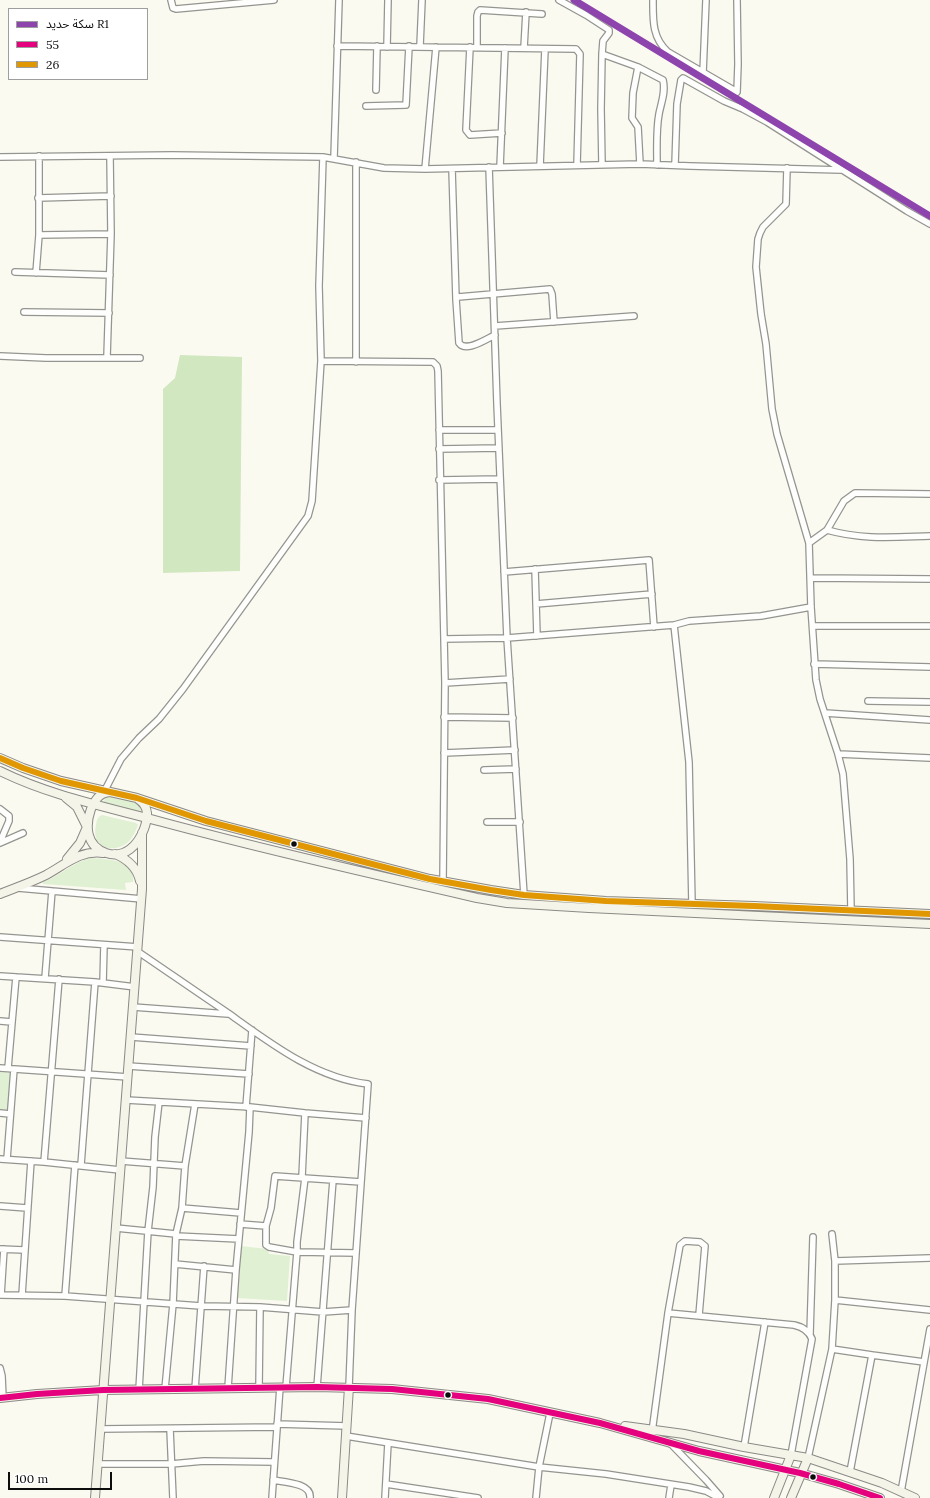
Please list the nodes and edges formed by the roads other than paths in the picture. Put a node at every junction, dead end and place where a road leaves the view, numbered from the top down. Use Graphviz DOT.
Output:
graph roads {
  1 [pos="171,0"];
  2 [pos="274,0"];
  3 [pos="339,0"];
  4 [pos="388,0"];
  5 [pos="422,0"];
  6 [pos="559,0"];
  7 [pos="653,0"];
  8 [pos="706,0"];
  9 [pos="737,0"];
  10 [pos="526,12"];
  11 [pos="542,14"];
  12 [pos="337,46"];
  13 [pos="377,46"];
  14 [pos="386,46"];
  15 [pos="409,46"];
  16 [pos="420,46"];
  17 [pos="436,47"];
  18 [pos="470,47"];
  19 [pos="477,47"];
  20 [pos="505,48"];
  21 [pos="524,48"];
  22 [pos="545,49"];
  23 [pos="602,54"];
  24 [pos="638,67"];
  25 [pos="703,73"];
  26 [pos="376,90"];
  27 [pos="366,106"];
  28 [pos="502,133"];
  29 [pos="39,156"];
  30 [pos="110,156"];
  31 [pos="0,157"];
  32 [pos="323,157"];
  33 [pos="334,158"];
  34 [pos="356,162"];
  35 [pos="640,164"];
  36 [pos="577,165"];
  37 [pos="602,165"];
  38 [pos="657,165"];
  39 [pos="675,165"];
  40 [pos="540,166"];
  41 [pos="489,167"];
  42 [pos="500,167"];
  43 [pos="787,168"];
  44 [pos="425,169"];
  45 [pos="452,169"];
  46 [pos="841,170"];
  47 [pos="111,196"];
  48 [pos="38,198"];
  49 [pos="930,224"];
  50 [pos="111,234"];
  51 [pos="39,235"];
  52 [pos="15,272"];
  53 [pos="36,272"];
  54 [pos="110,274"];
  55 [pos="494,293"];
  56 [pos="456,299"];
  57 [pos="24,312"];
  58 [pos="109,313"];
  59 [pos="634,316"];
  60 [pos="554,322"];
  61 [pos="495,326"];
  62 [pos="495,335"];
  63 [pos="0,356"];
  64 [pos="107,357"];
  65 [pos="140,358"];
  66 [pos="321,361"];
  67 [pos="356,362"];
  68 [pos="439,430"];
  69 [pos="498,430"];
  70 [pos="499,448"];
  71 [pos="439,449"];
  72 [pos="500,479"];
  73 [pos="439,480"];
  74 [pos="930,494"];
  75 [pos="827,530"];
  76 [pos="930,536"];
  77 [pos="809,543"];
  78 [pos="535,569"];
  79 [pos="504,572"];
  80 [pos="810,578"];
  81 [pos="930,579"];
  82 [pos="652,594"];
  83 [pos="536,604"];
  84 [pos="811,607"];
  85 [pos="674,625"];
  86 [pos="812,626"];
  87 [pos="930,626"];
  88 [pos="654,627"];
  89 [pos="538,636"];
  90 [pos="507,638"];
  91 [pos="444,639"];
  92 [pos="814,664"];
  93 [pos="930,667"];
  94 [pos="510,679"];
  95 [pos="445,683"];
  96 [pos="868,700"];
  97 [pos="930,702"];
  98 [pos="824,714"];
  99 [pos="444,718"];
  100 [pos="513,718"];
  101 [pos="930,720"];
  102 [pos="515,750"];
  103 [pos="444,753"];
  104 [pos="838,754"];
  105 [pos="0,758"];
  106 [pos="930,758"];
  107 [pos="516,769"];
  108 [pos="484,770"];
  109 [pos="0,771"];
  110 [pos="109,791"];
  111 [pos="60,794"];
  112 [pos="137,798"];
  113 [pos="93,804"];
  114 [pos="0,809"];
  115 [pos="148,818"];
  116 [pos="487,822"];
  117 [pos="520,822"];
  118 [pos="87,826"];
  119 [pos="23,833"];
  120 [pos="142,833"];
  121 [pos="0,842"];
  122 [pos="111,854"];
  123 [pos="64,863"];
  124 [pos="443,881"];
  125 [pos="17,888"];
  126 [pos="142,889"];
  127 [pos="52,891"];
  128 [pos="0,894"];
  129 [pos="524,895"];
  130 [pos="142,899"];
  131 [pos="692,904"];
  132 [pos="850,910"];
  133 [pos="930,914"];
  134 [pos="930,924"];
  135 [pos="0,937"];
  136 [pos="48,940"];
  137 [pos="104,944"];
  138 [pos="138,949"];
  139 [pos="0,976"];
  140 [pos="16,977"];
  141 [pos="45,978"];
  142 [pos="59,979"];
  143 [pos="95,982"];
  144 [pos="103,983"];
  145 [pos="134,987"];
  146 [pos="133,1007"];
  147 [pos="230,1014"];
  148 [pos="0,1021"];
  149 [pos="12,1022"];
  150 [pos="252,1030"];
  151 [pos="131,1037"];
  152 [pos="251,1046"];
  153 [pos="128,1066"];
  154 [pos="0,1068"];
  155 [pos="11,1069"];
  156 [pos="51,1072"];
  157 [pos="88,1074"];
  158 [pos="249,1074"];
  159 [pos="128,1077"];
  160 [pos="126,1100"];
  161 [pos="159,1102"];
  162 [pos="195,1104"];
  163 [pos="248,1107"];
  164 [pos="0,1113"];
  165 [pos="10,1114"];
  166 [pos="305,1114"];
  167 [pos="366,1118"];
  168 [pos="0,1158"];
  169 [pos="7,1159"];
  170 [pos="31,1161"];
  171 [pos="121,1161"];
  172 [pos="44,1162"];
  173 [pos="154,1163"];
  174 [pos="78,1165"];
  175 [pos="185,1166"];
  176 [pos="120,1170"];
  177 [pos="303,1178"];
  178 [pos="333,1180"];
  179 [pos="361,1182"];
  180 [pos="0,1206"];
  181 [pos="27,1208"];
  182 [pos="182,1208"];
  183 [pos="242,1213"];
  184 [pos="240,1224"];
  185 [pos="266,1226"];
  186 [pos="116,1228"];
  187 [pos="148,1231"];
  188 [pos="832,1234"];
  189 [pos="176,1235"];
  190 [pos="812,1237"];
  191 [pos="239,1238"];
  192 [pos="2,1249"];
  193 [pos="24,1250"];
  194 [pos="297,1252"];
  195 [pos="328,1253"];
  196 [pos="356,1253"];
  197 [pos="930,1258"];
  198 [pos="835,1261"];
  199 [pos="175,1264"];
  200 [pos="204,1266"];
  201 [pos="236,1270"];
  202 [pos="0,1295"];
  203 [pos="22,1295"];
  204 [pos="65,1296"];
  205 [pos="110,1300"];
  206 [pos="835,1300"];
  207 [pos="145,1302"];
  208 [pos="173,1304"];
  209 [pos="200,1306"];
  210 [pos="234,1307"];
  211 [pos="260,1307"];
  212 [pos="292,1309"];
  213 [pos="352,1310"];
  214 [pos="930,1310"];
  215 [pos="323,1312"];
  216 [pos="668,1312"];
  217 [pos="699,1315"];
  218 [pos="765,1322"];
  219 [pos="930,1332"];
  220 [pos="810,1334"];
  221 [pos="832,1348"];
  222 [pos="872,1355"];
  223 [pos="924,1362"];
  224 [pos="0,1368"];
  225 [pos="317,1386"];
  226 [pos="283,1387"];
  227 [pos="349,1387"];
  228 [pos="228,1388"];
  229 [pos="260,1388"];
  230 [pos="195,1389"];
  231 [pos="103,1390"];
  232 [pos="139,1390"];
  233 [pos="165,1390"];
  234 [pos="2,1398"];
  235 [pos="550,1413"];
  236 [pos="277,1426"];
  237 [pos="347,1426"];
  238 [pos="170,1428"];
  239 [pos="100,1429"];
  240 [pos="652,1434"];
  241 [pos="346,1436"];
  242 [pos="388,1443"];
  243 [pos="670,1443"];
  244 [pos="744,1447"];
  245 [pos="791,1455"];
  246 [pos="808,1458"];
  247 [pos="274,1462"];
  248 [pos="97,1464"];
  249 [pos="171,1464"];
  250 [pos="540,1467"];
  251 [pos="784,1470"];
  252 [pos="850,1472"];
  253 [pos="800,1473"];
  254 [pos="273,1480"];
  255 [pos="386,1484"];
  256 [pos="671,1486"];
  257 [pos="901,1492"];
  258 [pos="710,1496"];
  259 [pos="95,1498"];
  260 [pos="173,1498"];
  261 [pos="272,1498"];
  262 [pos="310,1498"];
  263 [pos="342,1498"];
  264 [pos="385,1498"];
  265 [pos="478,1498"];
  266 [pos="536,1498"];
  267 [pos="669,1498"];
  268 [pos="720,1498"];
  269 [pos="774,1498"];
  270 [pos="791,1498"];
  271 [pos="880,1498"];
  272 [pos="915,1498"];
  1 -- 2 [label="street"];
  3 -- 12 [label="street"];
  4 -- 14 [label="street"];
  5 -- 16 [label="street"];
  6 -- 23 [label="street"];
  7 -- 25 [label="street"];
  8 -- 25 [label="street"];
  9 -- 25 [label="street"];
  10 -- 11 [label="street"];
  10 -- 19 [label="street"];
  10 -- 21 [label="street"];
  12 -- 13 [label="street"];
  12 -- 33 [label="street"];
  13 -- 14 [label="street"];
  13 -- 26 [label="street"];
  14 -- 15 [label="street"];
  15 -- 16 [label="street"];
  15 -- 27 [label="street"];
  16 -- 17 [label="street"];
  17 -- 18 [label="street"];
  17 -- 44 [label="street"];
  18 -- 19 [label="street"];
  18 -- 28 [label="street"];
  19 -- 20 [label="street"];
  20 -- 21 [label="street"];
  20 -- 28 [label="street"];
  21 -- 22 [label="street"];
  22 -- 36 [label="street"];
  22 -- 40 [label="street"];
  23 -- 24 [label="street"];
  23 -- 37 [label="street"];
  24 -- 35 [label="street"];
  24 -- 38 [label="street"];
  28 -- 42 [label="street"];
  29 -- 30 [label="street"];
  29 -- 31 [label="street"];
  29 -- 48 [label="street"];
  30 -- 32 [label="street"];
  30 -- 47 [label="street"];
  32 -- 33 [label="street"];
  32 -- 66 [label="street"];
  33 -- 34 [label="street"];
  34 -- 44 [label="street"];
  34 -- 67 [label="street"];
  35 -- 37 [label="street"];
  35 -- 38 [label="street"];
  36 -- 37 [label="street"];
  36 -- 40 [label="street"];
  38 -- 39 [label="street"];
  39 -- 43 [label="street"];
  39 -- 46 [label="street"];
  40 -- 42 [label="street"];
  41 -- 42 [label="street"];
  41 -- 45 [label="street"];
  41 -- 55 [label="street"];
  43 -- 46 [label="street"];
  43 -- 77 [label="street"];
  44 -- 45 [label="street"];
  45 -- 56 [label="street"];
  46 -- 49 [label="street"];
  47 -- 48 [label="street"];
  47 -- 50 [label="street"];
  48 -- 51 [label="street"];
  50 -- 51 [label="street"];
  50 -- 54 [label="street"];
  51 -- 53 [label="street"];
  52 -- 53 [label="street"];
  53 -- 54 [label="street"];
  54 -- 58 [label="street"];
  55 -- 56 [label="street"];
  55 -- 60 [label="street"];
  55 -- 61 [label="street"];
  56 -- 62 [label="street"];
  57 -- 58 [label="street"];
  58 -- 64 [label="street"];
  59 -- 60 [label="street"];
  60 -- 61 [label="street"];
  61 -- 62 [label="street"];
  62 -- 69 [label="street"];
  63 -- 64 [label="street"];
  64 -- 65 [label="street"];
  66 -- 67 [label="street"];
  66 -- 110 [label="street"];
  67 -- 68 [label="street"];
  68 -- 69 [label="street"];
  68 -- 71 [label="street"];
  69 -- 70 [label="street"];
  70 -- 71 [label="street"];
  70 -- 72 [label="street"];
  71 -- 73 [label="street"];
  72 -- 73 [label="street"];
  72 -- 79 [label="street"];
  73 -- 91 [label="street"];
  74 -- 75 [label="street"];
  75 -- 76 [label="street"];
  75 -- 77 [label="street"];
  77 -- 80 [label="street"];
  78 -- 79 [label="street"];
  78 -- 82 [label="street"];
  78 -- 83 [label="street"];
  79 -- 90 [label="street"];
  80 -- 81 [label="street"];
  80 -- 84 [label="street"];
  82 -- 83 [label="street"];
  82 -- 88 [label="street"];
  83 -- 89 [label="street"];
  84 -- 85 [label="street"];
  84 -- 86 [label="street"];
  85 -- 88 [label="street"];
  85 -- 131 [label="street"];
  86 -- 87 [label="street"];
  86 -- 92 [label="street"];
  88 -- 89 [label="street"];
  89 -- 90 [label="street"];
  90 -- 91 [label="street"];
  90 -- 94 [label="street"];
  91 -- 95 [label="street"];
  92 -- 93 [label="street"];
  92 -- 98 [label="street"];
  94 -- 95 [label="street"];
  94 -- 100 [label="street"];
  95 -- 99 [label="street"];
  96 -- 97 [label="street"];
  98 -- 101 [label="street"];
  98 -- 104 [label="street"];
  99 -- 100 [label="street"];
  99 -- 103 [label="street"];
  100 -- 102 [label="street"];
  102 -- 103 [label="street"];
  102 -- 107 [label="street"];
  103 -- 124 [label="street"];
  104 -- 106 [label="street"];
  104 -- 132 [label="street"];
  105 -- 110 [label="main road"];
  107 -- 108 [label="street"];
  107 -- 117 [label="street"];
  109 -- 111 [label="main road"];
  110 -- 112 [label="main road"];
  110 -- 113 [label="main road"];
  111 -- 113 [label="main road"];
  111 -- 118 [label="main road"];
  112 -- 115 [label="main road"];
  112 -- 124 [label="main road"];
  113 -- 115 [label="main road"];
  113 -- 118 [label="main road"];
  114 -- 121 [label="street"];
  115 -- 120 [label="main road"];
  115 -- 134 [label="main road"];
  116 -- 117 [label="street"];
  117 -- 129 [label="street"];
  118 -- 122 [label="main road"];
  118 -- 123 [label="main road"];
  119 -- 121 [label="street"];
  120 -- 122 [label="main road"];
  120 -- 126 [label="main road"];
  122 -- 123 [label="main road"];
  122 -- 126 [label="main road"];
  123 -- 125 [label="main road"];
  124 -- 129 [label="main road"];
  125 -- 127 [label="street"];
  125 -- 128 [label="main road"];
  126 -- 130 [label="main road"];
  127 -- 130 [label="street"];
  127 -- 136 [label="street"];
  129 -- 131 [label="main road"];
  130 -- 138 [label="main road"];
  131 -- 132 [label="main road"];
  132 -- 133 [label="main road"];
  135 -- 136 [label="street"];
  136 -- 137 [label="street"];
  136 -- 141 [label="street"];
  137 -- 138 [label="street"];
  137 -- 144 [label="street"];
  138 -- 145 [label="main road"];
  138 -- 147 [label="street"];
  139 -- 140 [label="street"];
  140 -- 141 [label="street"];
  140 -- 149 [label="street"];
  141 -- 142 [label="street"];
  142 -- 143 [label="street"];
  142 -- 156 [label="street"];
  143 -- 144 [label="street"];
  143 -- 157 [label="street"];
  144 -- 145 [label="street"];
  145 -- 146 [label="main road"];
  146 -- 147 [label="street"];
  146 -- 151 [label="main road"];
  147 -- 150 [label="street"];
  148 -- 149 [label="street"];
  149 -- 155 [label="street"];
  150 -- 152 [label="street"];
  150 -- 167 [label="street"];
  151 -- 152 [label="street"];
  151 -- 153 [label="main road"];
  152 -- 158 [label="street"];
  153 -- 158 [label="street"];
  153 -- 159 [label="main road"];
  154 -- 155 [label="street"];
  155 -- 156 [label="street"];
  155 -- 165 [label="street"];
  156 -- 157 [label="street"];
  156 -- 172 [label="street"];
  157 -- 159 [label="street"];
  157 -- 174 [label="street"];
  158 -- 163 [label="street"];
  159 -- 160 [label="main road"];
  160 -- 161 [label="street"];
  160 -- 171 [label="main road"];
  161 -- 162 [label="street"];
  161 -- 173 [label="street"];
  162 -- 163 [label="street"];
  162 -- 175 [label="street"];
  163 -- 166 [label="street"];
  163 -- 183 [label="street"];
  164 -- 165 [label="street"];
  165 -- 169 [label="street"];
  166 -- 167 [label="street"];
  166 -- 177 [label="street"];
  167 -- 179 [label="street"];
  168 -- 169 [label="street"];
  169 -- 170 [label="street"];
  170 -- 172 [label="street"];
  170 -- 181 [label="street"];
  171 -- 173 [label="street"];
  171 -- 176 [label="main road"];
  172 -- 174 [label="street"];
  173 -- 175 [label="street"];
  173 -- 187 [label="street"];
  174 -- 176 [label="street"];
  174 -- 204 [label="street"];
  175 -- 182 [label="street"];
  176 -- 186 [label="main road"];
  177 -- 178 [label="street"];
  177 -- 185 [label="street"];
  177 -- 194 [label="street"];
  178 -- 179 [label="street"];
  178 -- 195 [label="street"];
  179 -- 196 [label="street"];
  180 -- 181 [label="street"];
  181 -- 193 [label="street"];
  182 -- 183 [label="street"];
  182 -- 189 [label="street"];
  183 -- 184 [label="street"];
  184 -- 185 [label="street"];
  184 -- 191 [label="street"];
  185 -- 194 [label="street"];
  186 -- 187 [label="street"];
  186 -- 205 [label="main road"];
  187 -- 189 [label="street"];
  187 -- 207 [label="street"];
  188 -- 198 [label="street"];
  189 -- 191 [label="street"];
  189 -- 199 [label="street"];
  190 -- 220 [label="street"];
  191 -- 201 [label="street"];
  192 -- 193 [label="street"];
  192 -- 202 [label="street"];
  193 -- 203 [label="street"];
  194 -- 195 [label="street"];
  194 -- 212 [label="street"];
  195 -- 196 [label="street"];
  195 -- 215 [label="street"];
  196 -- 213 [label="street"];
  197 -- 198 [label="street"];
  198 -- 206 [label="street"];
  199 -- 200 [label="street"];
  199 -- 208 [label="street"];
  200 -- 201 [label="street"];
  200 -- 209 [label="street"];
  201 -- 210 [label="street"];
  202 -- 203 [label="street"];
  203 -- 204 [label="street"];
  204 -- 205 [label="street"];
  205 -- 207 [label="street"];
  205 -- 231 [label="main road"];
  206 -- 214 [label="street"];
  206 -- 221 [label="street"];
  207 -- 208 [label="street"];
  207 -- 232 [label="street"];
  208 -- 209 [label="street"];
  208 -- 233 [label="street"];
  209 -- 210 [label="street"];
  209 -- 230 [label="street"];
  210 -- 211 [label="street"];
  210 -- 228 [label="street"];
  211 -- 212 [label="street"];
  211 -- 229 [label="street"];
  212 -- 215 [label="street"];
  212 -- 226 [label="street"];
  213 -- 215 [label="street"];
  213 -- 227 [label="street"];
  215 -- 225 [label="street"];
  216 -- 217 [label="street"];
  216 -- 217 [label="street"];
  216 -- 240 [label="street"];
  217 -- 218 [label="street"];
  218 -- 220 [label="street"];
  218 -- 244 [label="street"];
  219 -- 223 [label="street"];
  220 -- 245 [label="street"];
  221 -- 222 [label="street"];
  221 -- 246 [label="street"];
  222 -- 223 [label="street"];
  222 -- 252 [label="street"];
  223 -- 257 [label="street"];
  224 -- 234 [label="street"];
  225 -- 226 [label="main road"];
  225 -- 227 [label="main road"];
  226 -- 229 [label="main road"];
  226 -- 236 [label="street"];
  227 -- 235 [label="main road"];
  227 -- 237 [label="main road"];
  228 -- 229 [label="main road"];
  228 -- 230 [label="main road"];
  230 -- 233 [label="main road"];
  231 -- 232 [label="main road"];
  231 -- 234 [label="main road"];
  231 -- 239 [label="main road"];
  232 -- 233 [label="main road"];
  235 -- 240 [label="main road"];
  235 -- 250 [label="street"];
  236 -- 237 [label="street"];
  236 -- 238 [label="street"];
  236 -- 247 [label="street"];
  237 -- 241 [label="main road"];
  238 -- 239 [label="street"];
  238 -- 249 [label="street"];
  239 -- 248 [label="main road"];
  240 -- 243 [label="main road"];
  240 -- 244 [label="main road"];
  241 -- 242 [label="street"];
  241 -- 263 [label="main road"];
  242 -- 250 [label="street"];
  242 -- 255 [label="street"];
  243 -- 251 [label="main road"];
  243 -- 268 [label="street"];
  244 -- 245 [label="main road"];
  245 -- 246 [label="main road"];
  245 -- 251 [label="main road"];
  246 -- 252 [label="main road"];
  246 -- 253 [label="main road"];
  247 -- 249 [label="street"];
  247 -- 254 [label="street"];
  248 -- 249 [label="street"];
  248 -- 259 [label="main road"];
  249 -- 260 [label="street"];
  250 -- 256 [label="street"];
  250 -- 266 [label="street"];
  251 -- 253 [label="main road"];
  251 -- 269 [label="main road"];
  252 -- 257 [label="main road"];
  253 -- 270 [label="main road"];
  253 -- 271 [label="main road"];
  254 -- 261 [label="street"];
  254 -- 262 [label="street"];
  255 -- 264 [label="street"];
  255 -- 265 [label="street"];
  256 -- 258 [label="street"];
  256 -- 267 [label="street"];
  257 -- 272 [label="main road"];
  258 -- 268 [label="street"];
}
